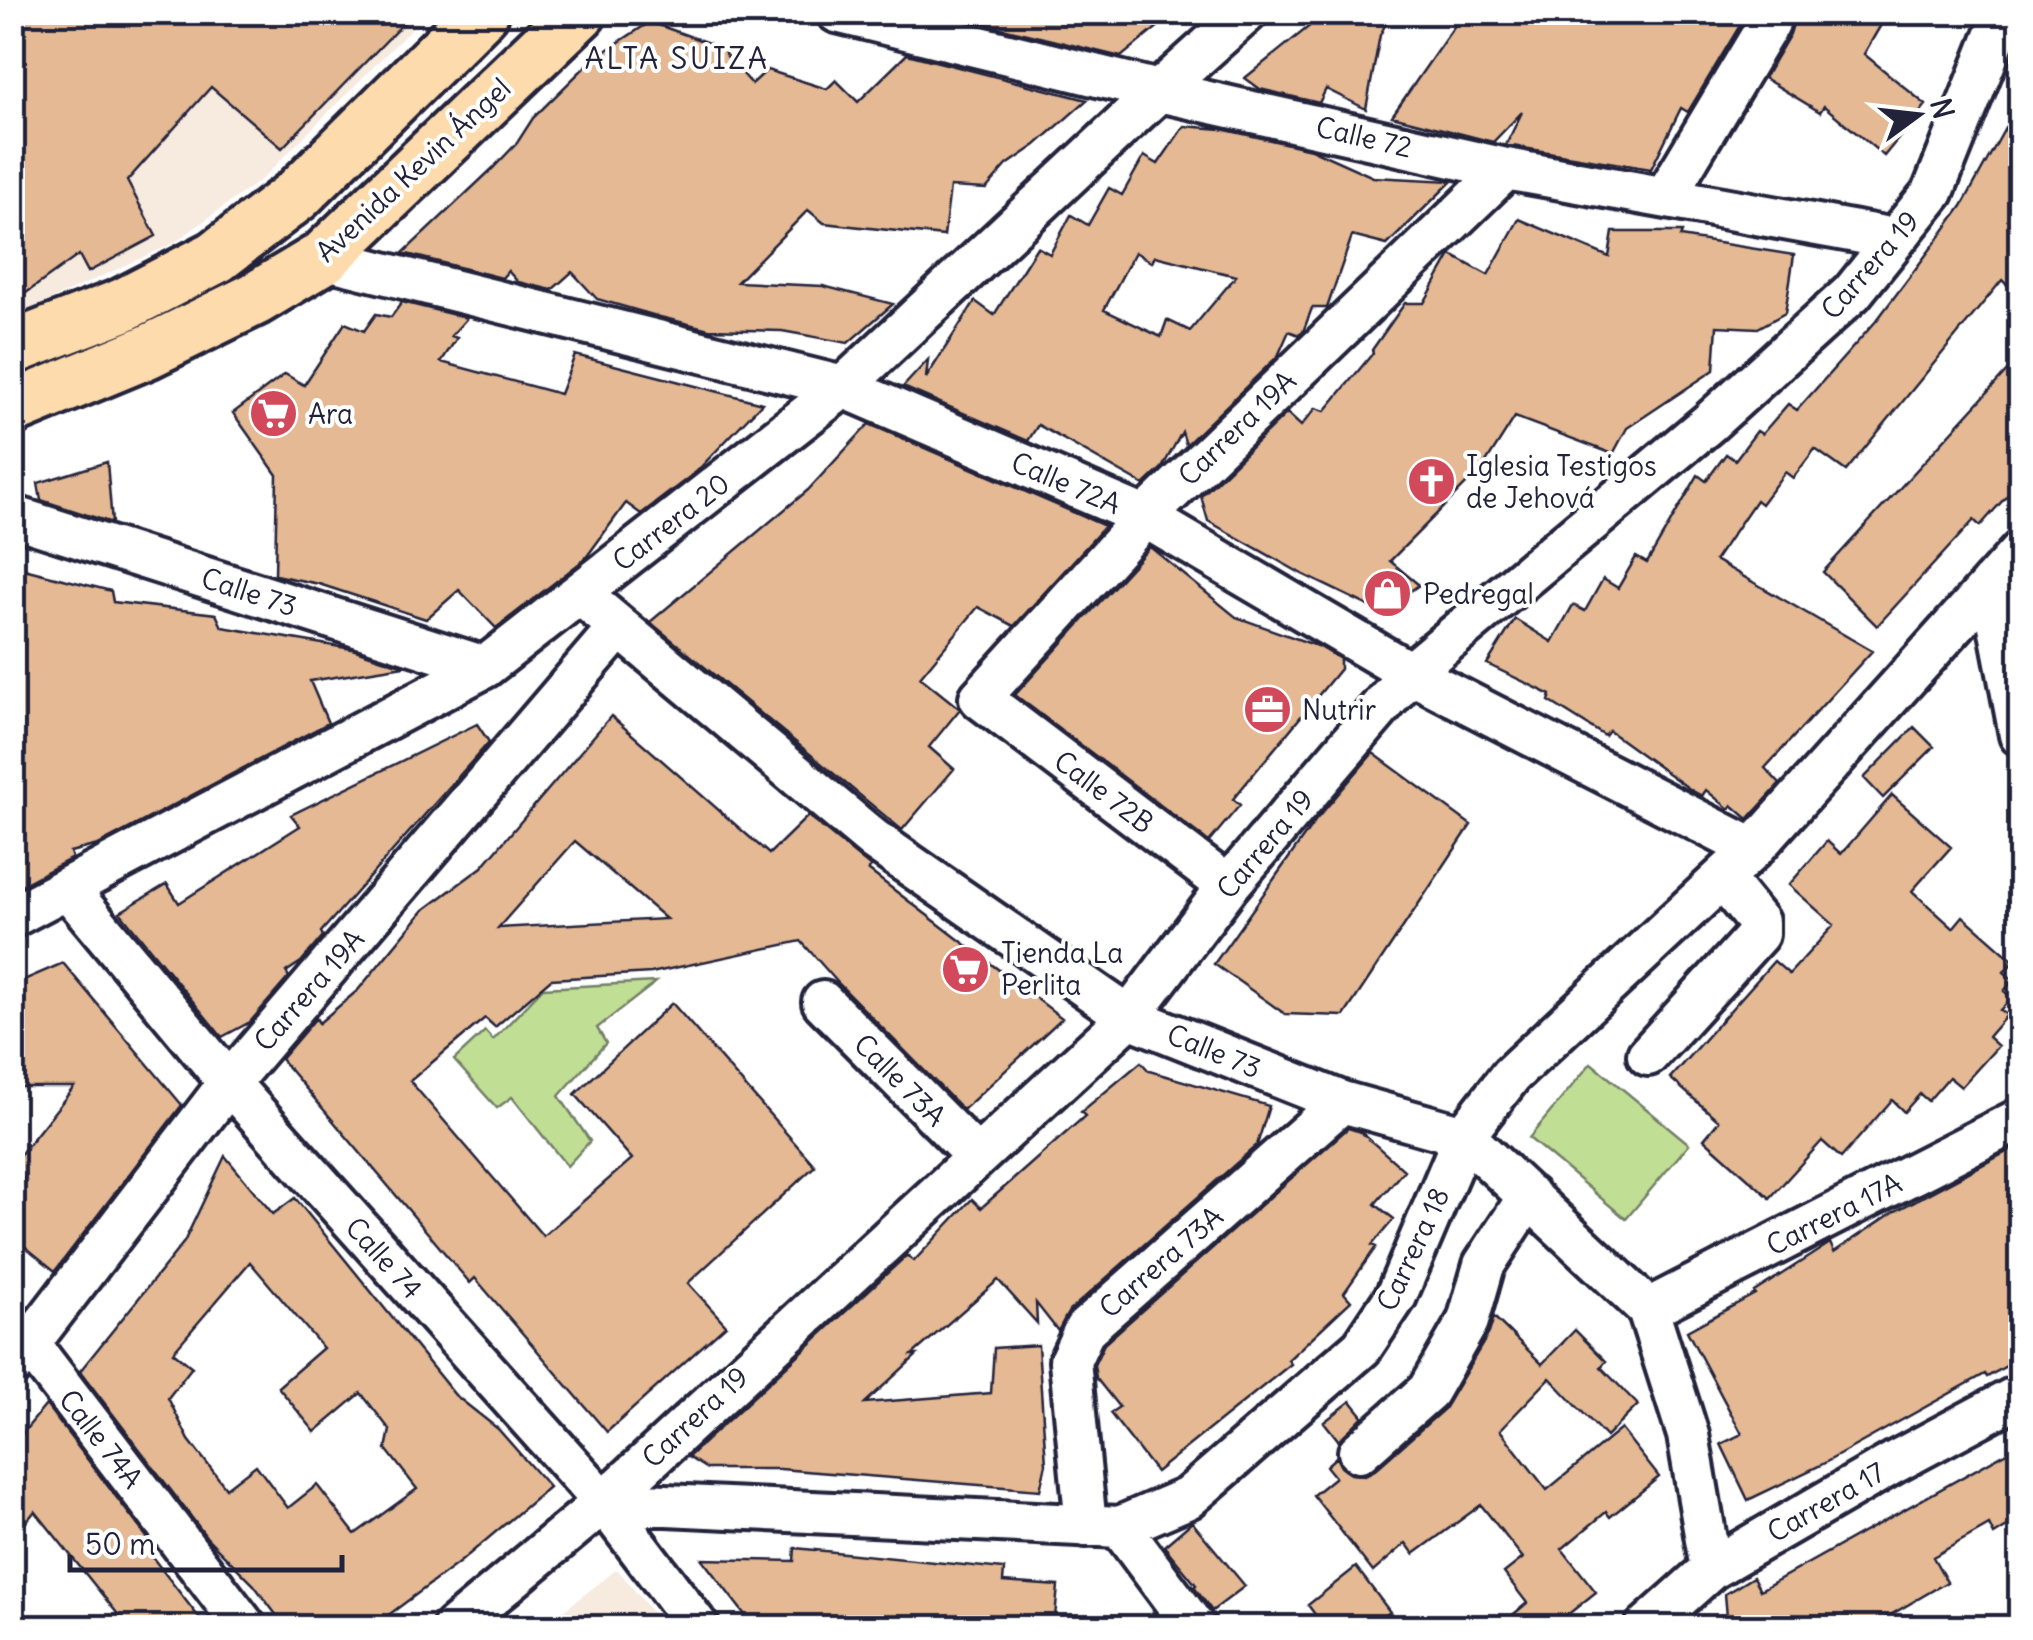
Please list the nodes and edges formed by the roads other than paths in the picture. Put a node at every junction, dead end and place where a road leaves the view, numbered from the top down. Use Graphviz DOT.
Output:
graph roads {
  1 [pos="482,12"];
  2 [pos="580,12"];
  3 [pos="837,12"];
  4 [pos="1247,12"];
  5 [pos="1990,18"];
  6 [pos="933,24"];
  7 [pos="1769,24"];
  8 [pos="1158,91"];
  9 [pos="1506,169"];
  10 [pos="1665,198"];
  11 [pos="1895,239"];
  12 [pos="323,258"];
  13 [pos="12,348"];
  14 [pos="842,386"];
  15 [pos="12,408"];
  16 [pos="12,516"];
  17 [pos="1145,517"];
  18 [pos="2020,552"];
  19 [pos="1991,584"];
  20 [pos="580,594"];
  21 [pos="620,627"];
  22 [pos="484,667"];
  23 [pos="1410,674"];
  24 [pos="980,698"];
  25 [pos="2020,735"];
  26 [pos="1752,849"];
  27 [pos="1722,878"];
  28 [pos="1228,886"];
  29 [pos="68,889"];
  30 [pos="12,918"];
  31 [pos="823,1002"];
  32 [pos="1128,1017"];
  33 [pos="1648,1054"];
  34 [pos="229,1083"];
  35 [pos="1342,1102"];
  36 [pos="2020,1119"];
  37 [pos="1464,1136"];
  38 [pos="977,1157"];
  39 [pos="1529,1196"];
  40 [pos="1648,1309"];
  41 [pos="21,1355"];
  42 [pos="2020,1396"];
  43 [pos="1359,1452"];
  44 [pos="604,1502"];
  45 [pos="1103,1526"];
  46 [pos="1711,1569"];
  47 [pos="246,1628"];
  48 [pos="453,1628"];
  49 [pos="699,1628"];
  50 [pos="1195,1628"];
  51 [pos="1645,1628"];
  1 -- 13 [label="main road"];
  2 -- 12 [label="main road, Avenida Kevin Ángel"];
  3 -- 6 [label="street, Calle 72"];
  4 -- 8 [label="street, Carrera 20"];
  5 -- 11 [label="street, Carrera 19"];
  6 -- 8 [label="street, Calle 72"];
  7 -- 10 [label="street"];
  8 -- 9 [label="street, Calle 72"];
  8 -- 14 [label="street, Carrera 20"];
  9 -- 10 [label="street, Calle 72"];
  9 -- 17 [label="street, Carrera 19A"];
  10 -- 11 [label="street, Calle 72"];
  11 -- 23 [label="street, Carrera 19"];
  12 -- 14 [label="street, Calle 72A"];
  12 -- 15 [label="main road, Avenida Kevin Ángel"];
  14 -- 17 [label="street, Calle 72A"];
  14 -- 20 [label="street, Carrera 20"];
  16 -- 22 [label="street, Calle 73"];
  17 -- 23 [label="street, Calle 72A"];
  17 -- 24 [label="street, Carrera 19A"];
  18 -- 19 [label="street, Carrera 18"];
  19 -- 25 [label="street"];
  19 -- 26 [label="street, Carrera 18"];
  20 -- 21 [label="street, Calle 73"];
  20 -- 22 [label="street, Carrera 20"];
  21 -- 32 [label="street, Calle 73"];
  21 -- 34 [label="street, Carrera 19A"];
  22 -- 29 [label="street, Carrera 20"];
  23 -- 26 [label="street, Calle 72A"];
  23 -- 28 [label="street, Carrera 19"];
  24 -- 28 [label="street, Calle 72B"];
  26 -- 27 [label="street, Carrera 18"];
  27 -- 33 [label="street"];
  27 -- 37 [label="street, Carrera 18"];
  28 -- 32 [label="street, Carrera 19"];
  29 -- 30 [label="street, Carrera 20"];
  29 -- 34 [label="street, Calle 74"];
  31 -- 38 [label="street, Calle 73A"];
  32 -- 35 [label="street, Calle 73"];
  32 -- 38 [label="street, Carrera 19"];
  34 -- 41 [label="street, Carrera 19A"];
  34 -- 44 [label="street, Calle 74"];
  35 -- 37 [label="street, Calle 73"];
  35 -- 45 [label="street, Carrera 73A"];
  36 -- 40 [label="street, Carrera 17A"];
  37 -- 39 [label="street, Calle 73"];
  37 -- 45 [label="street, Carrera 18"];
  38 -- 44 [label="street, Carrera 19"];
  39 -- 40 [label="street, Calle 73"];
  39 -- 43 [label="street"];
  40 -- 46 [label="street, Calle 73"];
  41 -- 47 [label="street, Calle 74A"];
  42 -- 46 [label="street, Carrera 17"];
  44 -- 45 [label="street, Carrera 18"];
  44 -- 48 [label="street, Carrera 19"];
  44 -- 49 [label="street, Calle 74"];
  45 -- 50 [label="street"];
  46 -- 51 [label="street, Carrera 17"];
}
